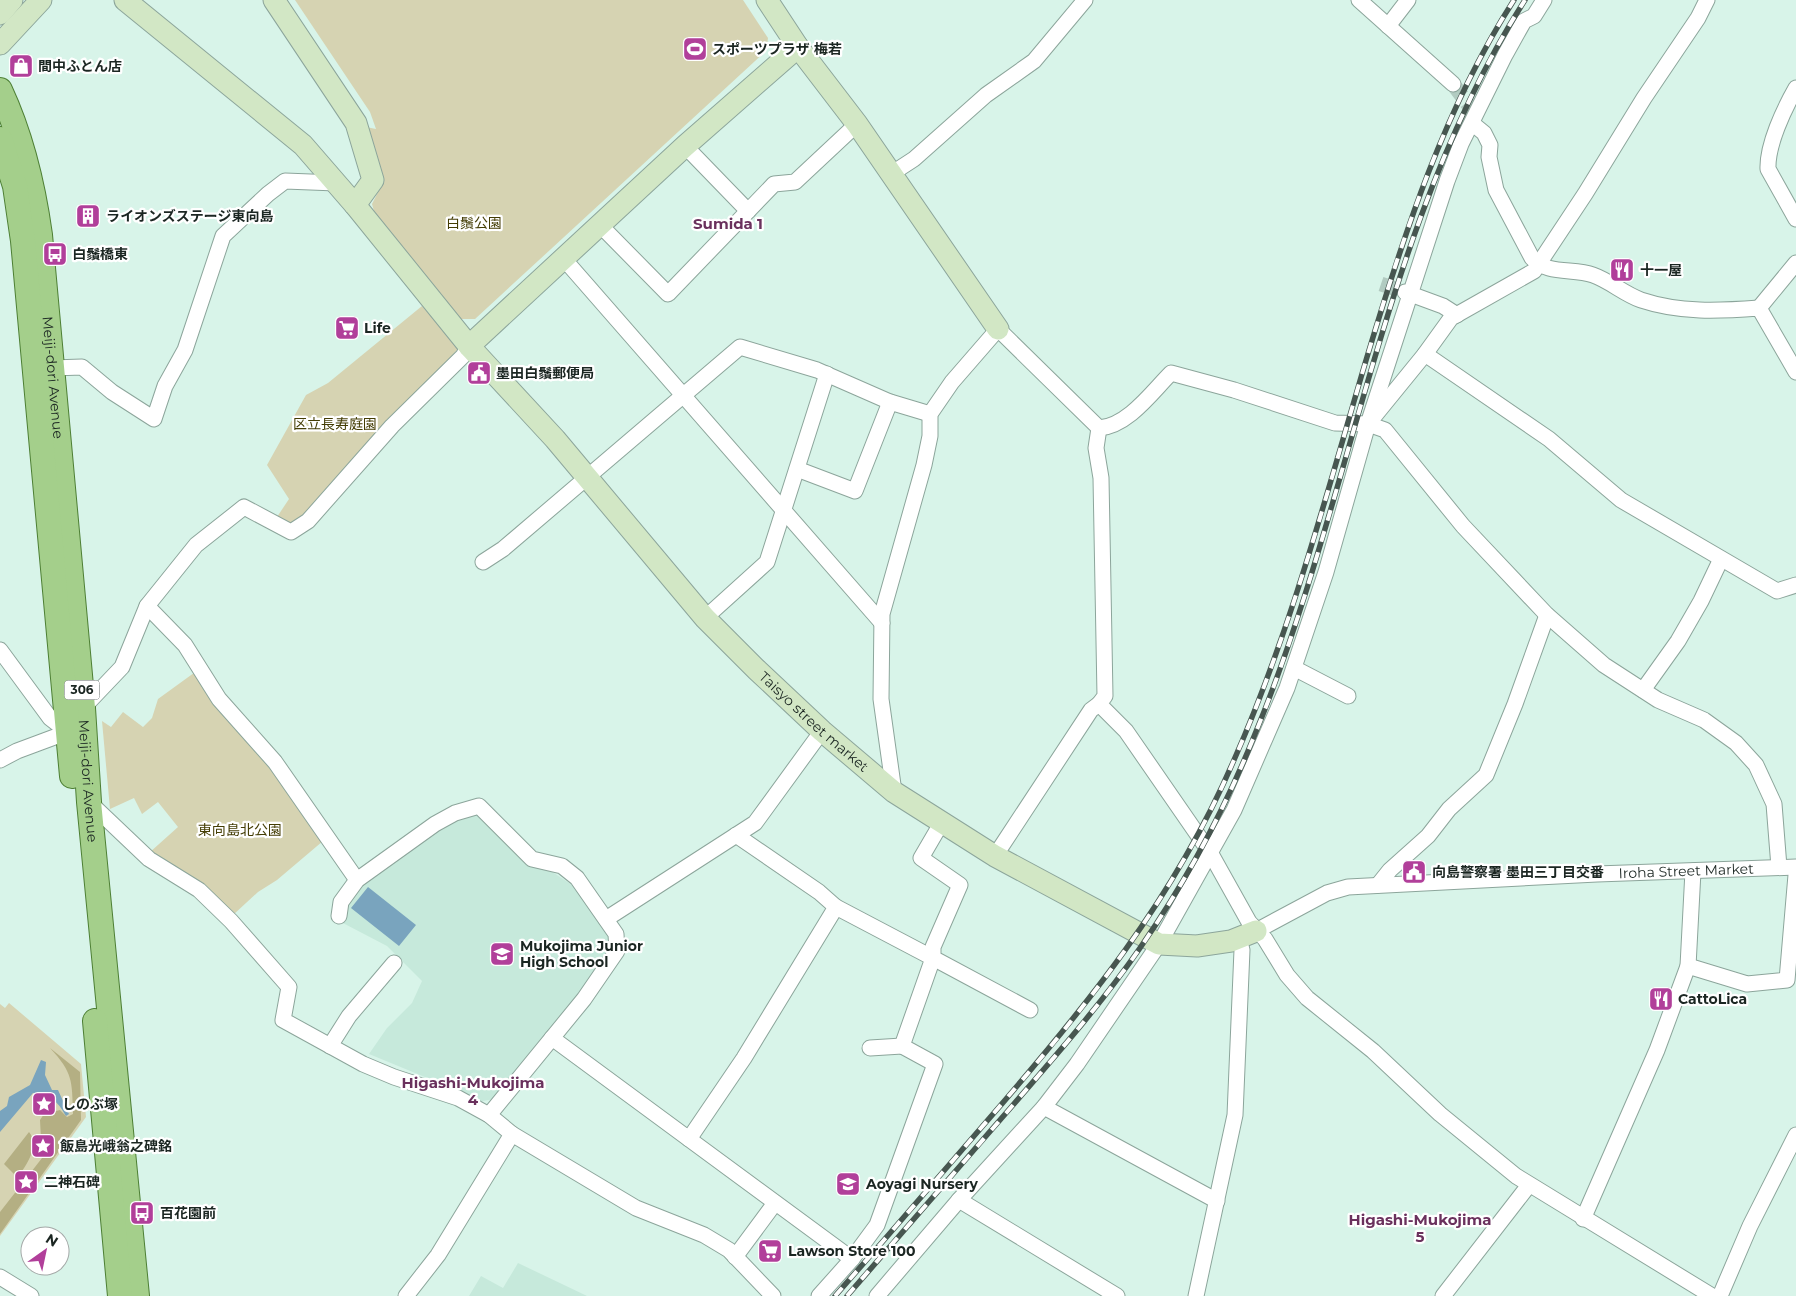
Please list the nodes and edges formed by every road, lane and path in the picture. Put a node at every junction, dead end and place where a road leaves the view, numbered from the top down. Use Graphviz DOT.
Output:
graph roads {
  1 [pos="12,0"];
  2 [pos="41,0"];
  3 [pos="274,0"];
  4 [pos="767,0"];
  5 [pos="1085,0"];
  6 [pos="1359,0"];
  7 [pos="1408,0"];
  8 [pos="1544,0"];
  9 [pos="1707,0"];
  10 [pos="127,1"];
  11 [pos="0,14"];
  12 [pos="1388,26"];
  13 [pos="0,44"];
  14 [pos="798,47"];
  15 [pos="1453,84"];
  16 [pos="1796,88"];
  17 [pos="0,90"];
  18 [pos="857,124"];
  19 [pos="1473,124"];
  20 [pos="0,139"];
  21 [pos="684,146"];
  22 [pos="892,174"];
  23 [pos="336,183"];
  24 [pos="355,205"];
  25 [pos="748,211"];
  26 [pos="1796,219"];
  27 [pos="601,226"];
  28 [pos="564,259"];
  29 [pos="1796,263"];
  30 [pos="1538,265"];
  31 [pos="1407,293"];
  32 [pos="1759,308"];
  33 [pos="1457,315"];
  34 [pos="998,329"];
  35 [pos="468,346"];
  36 [pos="1425,354"];
  37 [pos="52,368"];
  38 [pos="1796,372"];
  39 [pos="827,374"];
  40 [pos="683,396"];
  41 [pos="890,402"];
  42 [pos="930,414"];
  43 [pos="1368,424"];
  44 [pos="1099,428"];
  45 [pos="797,469"];
  46 [pos="588,476"];
  47 [pos="784,509"];
  48 [pos="1722,559"];
  49 [pos="483,562"];
  50 [pos="1796,585"];
  51 [pos="147,606"];
  52 [pos="1547,615"];
  53 [pos="705,618"];
  54 [pos="882,623"];
  55 [pos="0,650"];
  56 [pos="5,667"];
  57 [pos="1294,668"];
  58 [pos="1643,690"];
  59 [pos="1348,696"];
  60 [pos="1099,704"];
  61 [pos="83,708"];
  62 [pos="822,731"];
  63 [pos="68,732"];
  64 [pos="0,760"];
  65 [pos="894,792"];
  66 [pos="89,802"];
  67 [pos="942,822"];
  68 [pos="736,835"];
  69 [pos="1211,854"];
  70 [pos="995,856"];
  71 [pos="1778,867"];
  72 [pos="1796,867"];
  73 [pos="1692,871"];
  74 [pos="1796,875"];
  75 [pos="356,880"];
  76 [pos="1378,885"];
  77 [pos="836,907"];
  78 [pos="339,916"];
  79 [pos="606,919"];
  80 [pos="1794,932"];
  81 [pos="1248,934"];
  82 [pos="1159,944"];
  83 [pos="934,958"];
  84 [pos="1793,959"];
  85 [pos="394,964"];
  86 [pos="1688,966"];
  87 [pos="1030,1010"];
  88 [pos="552,1038"];
  89 [pos="330,1046"];
  90 [pos="902,1046"];
  91 [pos="870,1048"];
  92 [pos="1044,1107"];
  93 [pos="489,1115"];
  94 [pos="512,1134"];
  95 [pos="1796,1135"];
  96 [pos="689,1139"];
  97 [pos="1529,1185"];
  98 [pos="959,1200"];
  99 [pos="1217,1201"];
  100 [pos="776,1203"];
  101 [pos="1583,1219"];
  102 [pos="735,1257"];
  103 [pos="852,1259"];
  104 [pos="0,1278"];
  105 [pos="26,1295"];
  106 [pos="120,1296"];
  107 [pos="137,1296"];
  108 [pos="406,1296"];
  109 [pos="773,1296"];
  110 [pos="819,1296"];
  111 [pos="877,1296"];
  112 [pos="1117,1296"];
  113 [pos="1196,1296"];
  114 [pos="1443,1296"];
  115 [pos="1712,1296"];
  116 [pos="1720,1296"];
  1 -- 11 [label="street"];
  2 -- 13 [label="street"];
  3 -- 24 [label="street"];
  4 -- 14 [label="street"];
  5 -- 22 [label="street"];
  6 -- 12 [label="street"];
  7 -- 12 [label="street"];
  8 -- 19 [label="street"];
  9 -- 30 [label="street"];
  10 -- 23 [label="street, Taisyo street market"];
  12 -- 15 [label="street"];
  14 -- 18 [label="street"];
  14 -- 21 [label="street"];
  16 -- 26 [label="street"];
  17 -- 37 [label="main road, Meiji-dori Avenue / 306"];
  18 -- 22 [label="street"];
  18 -- 25 [label="street"];
  19 -- 30 [label="street"];
  19 -- 31 [label="street"];
  20 -- 63 [label="main road, Meiji-dori Avenue / 306"];
  21 -- 25 [label="street"];
  21 -- 27 [label="street"];
  22 -- 34 [label="street"];
  23 -- 24 [label="street, Taisyo street market"];
  23 -- 37 [label="street"];
  24 -- 35 [label="street, Taisyo street market"];
  25 -- 27 [label="street"];
  27 -- 28 [label="street"];
  28 -- 35 [label="street"];
  28 -- 40 [label="street"];
  29 -- 32 [label="street"];
  30 -- 32 [label="street"];
  30 -- 33 [label="street"];
  31 -- 33 [label="street"];
  31 -- 43 [label="street"];
  32 -- 38 [label="street"];
  33 -- 36 [label="street"];
  34 -- 42 [label="street"];
  34 -- 44 [label="street"];
  35 -- 46 [label="street, Taisyo street market"];
  35 -- 51 [label="street"];
  36 -- 43 [label="street"];
  36 -- 48 [label="street"];
  37 -- 61 [label="main road, Meiji-dori Avenue / 306"];
  39 -- 40 [label="street"];
  39 -- 41 [label="street"];
  39 -- 45 [label="street"];
  40 -- 46 [label="street"];
  40 -- 47 [label="street"];
  41 -- 42 [label="street"];
  41 -- 45 [label="street"];
  42 -- 54 [label="street"];
  43 -- 44 [label="street"];
  43 -- 52 [label="street"];
  43 -- 57 [label="street"];
  44 -- 60 [label="street"];
  45 -- 47 [label="street"];
  46 -- 49 [label="street"];
  46 -- 53 [label="street, Taisyo street market"];
  47 -- 53 [label="street"];
  47 -- 54 [label="street"];
  48 -- 50 [label="street"];
  48 -- 58 [label="street"];
  51 -- 61 [label="street"];
  51 -- 75 [label="street"];
  52 -- 58 [label="street"];
  52 -- 76 [label="street"];
  53 -- 62 [label="street, Taisyo street market"];
  54 -- 65 [label="street"];
  55 -- 56 [label="street"];
  56 -- 63 [label="street"];
  57 -- 59 [label="street"];
  57 -- 69 [label="street"];
  58 -- 71 [label="street"];
  60 -- 69 [label="street"];
  60 -- 70 [label="street"];
  61 -- 66 [label="main road, Meiji-dori Avenue / 306"];
  62 -- 65 [label="street, Taisyo street market"];
  62 -- 68 [label="street"];
  63 -- 64 [label="street"];
  63 -- 106 [label="main road, Meiji-dori Avenue / 306"];
  65 -- 67 [label="street, Taisyo street market"];
  66 -- 89 [label="street"];
  66 -- 107 [label="main road, Meiji-dori Avenue / 306"];
  67 -- 70 [label="street, Taisyo street market"];
  67 -- 83 [label="street"];
  68 -- 77 [label="street"];
  68 -- 79 [label="street"];
  69 -- 81 [label="street"];
  69 -- 82 [label="street"];
  70 -- 82 [label="street, Taisyo street market"];
  71 -- 72 [label="street, Iroha Street Market"];
  71 -- 73 [label="street, Iroha Street Market"];
  73 -- 76 [label="street, Iroha Street Market"];
  73 -- 86 [label="street"];
  74 -- 80 [label="street"];
  75 -- 78 [label="street"];
  75 -- 79 [label="street"];
  76 -- 81 [label="street, Iroha Street Market"];
  77 -- 83 [label="street"];
  77 -- 96 [label="street"];
  79 -- 88 [label="street"];
  80 -- 84 [label="street"];
  81 -- 82 [label="street, Taisyo street market"];
  81 -- 97 [label="street"];
  81 -- 99 [label="street"];
  82 -- 92 [label="street"];
  83 -- 87 [label="street"];
  83 -- 90 [label="street"];
  84 -- 86 [label="street"];
  85 -- 89 [label="street"];
  86 -- 101 [label="street"];
  88 -- 93 [label="street"];
  88 -- 96 [label="street"];
  89 -- 93 [label="street"];
  90 -- 91 [label="street"];
  90 -- 103 [label="street"];
  92 -- 98 [label="street"];
  92 -- 99 [label="street"];
  93 -- 94 [label="street"];
  94 -- 102 [label="street"];
  94 -- 108 [label="street"];
  95 -- 116 [label="street"];
  96 -- 100 [label="street"];
  97 -- 101 [label="street"];
  97 -- 114 [label="street"];
  98 -- 111 [label="street"];
  98 -- 112 [label="street"];
  99 -- 113 [label="street"];
  100 -- 102 [label="street"];
  100 -- 103 [label="street"];
  101 -- 115 [label="street"];
  102 -- 109 [label="street"];
  103 -- 110 [label="street"];
  104 -- 105 [label="street"];
}
